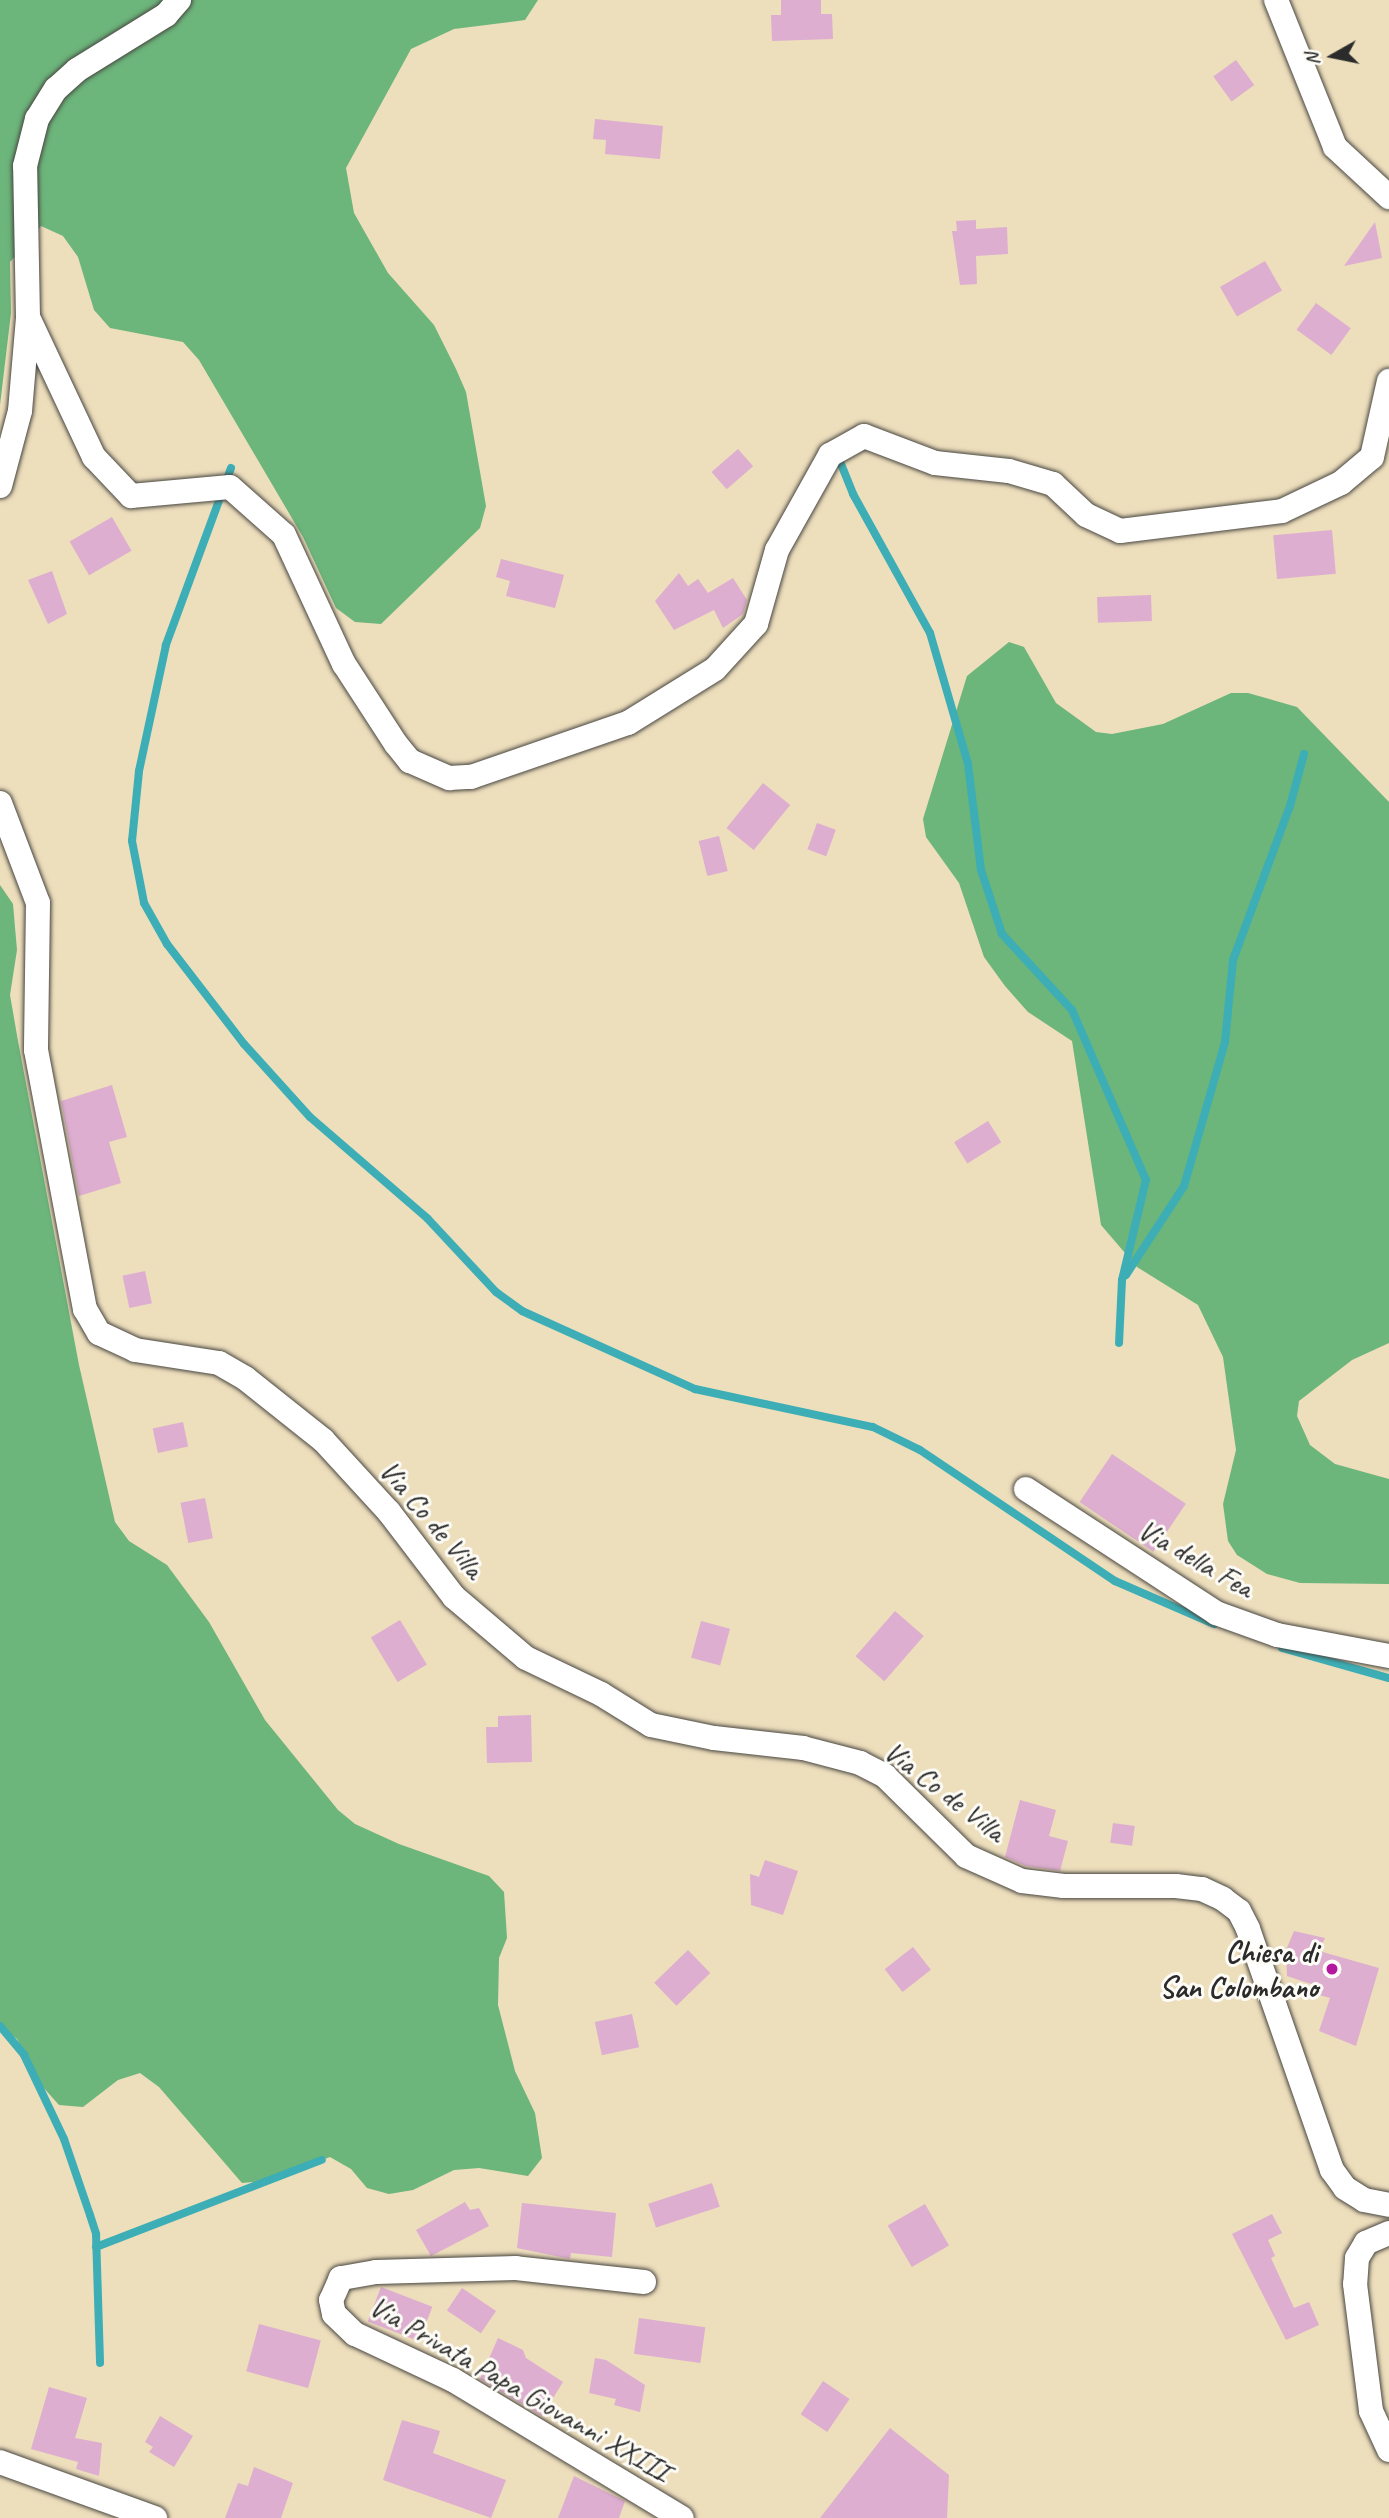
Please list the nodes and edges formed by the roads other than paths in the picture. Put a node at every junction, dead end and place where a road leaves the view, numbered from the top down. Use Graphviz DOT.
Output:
graph roads {
  1 [pos="179,0"];
  2 [pos="1276,0"];
  3 [pos="1389,197"];
  4 [pos="28,317"];
  5 [pos="1389,381"];
  6 [pos="0,486"];
  7 [pos="0,803"];
  8 [pos="1026,1489"];
  9 [pos="1389,1656"];
  10 [pos="1389,2204"];
  11 [pos="1389,2234"];
  12 [pos="644,2282"];
  13 [pos="1389,2450"];
  14 [pos="0,2462"];
  15 [pos="155,2518"];
  16 [pos="682,2518"];
  1 -- 4 [label="street"];
  2 -- 3 [label="street"];
  4 -- 5 [label="street"];
  4 -- 6 [label="street"];
  7 -- 10 [label="street, Via Co de Villa"];
  8 -- 9 [label="street, Via della Fea"];
  11 -- 13 [label="street"];
  12 -- 16 [label="street, Via Privata Papa Giovanni XXIII"];
  14 -- 15 [label="street"];
}
